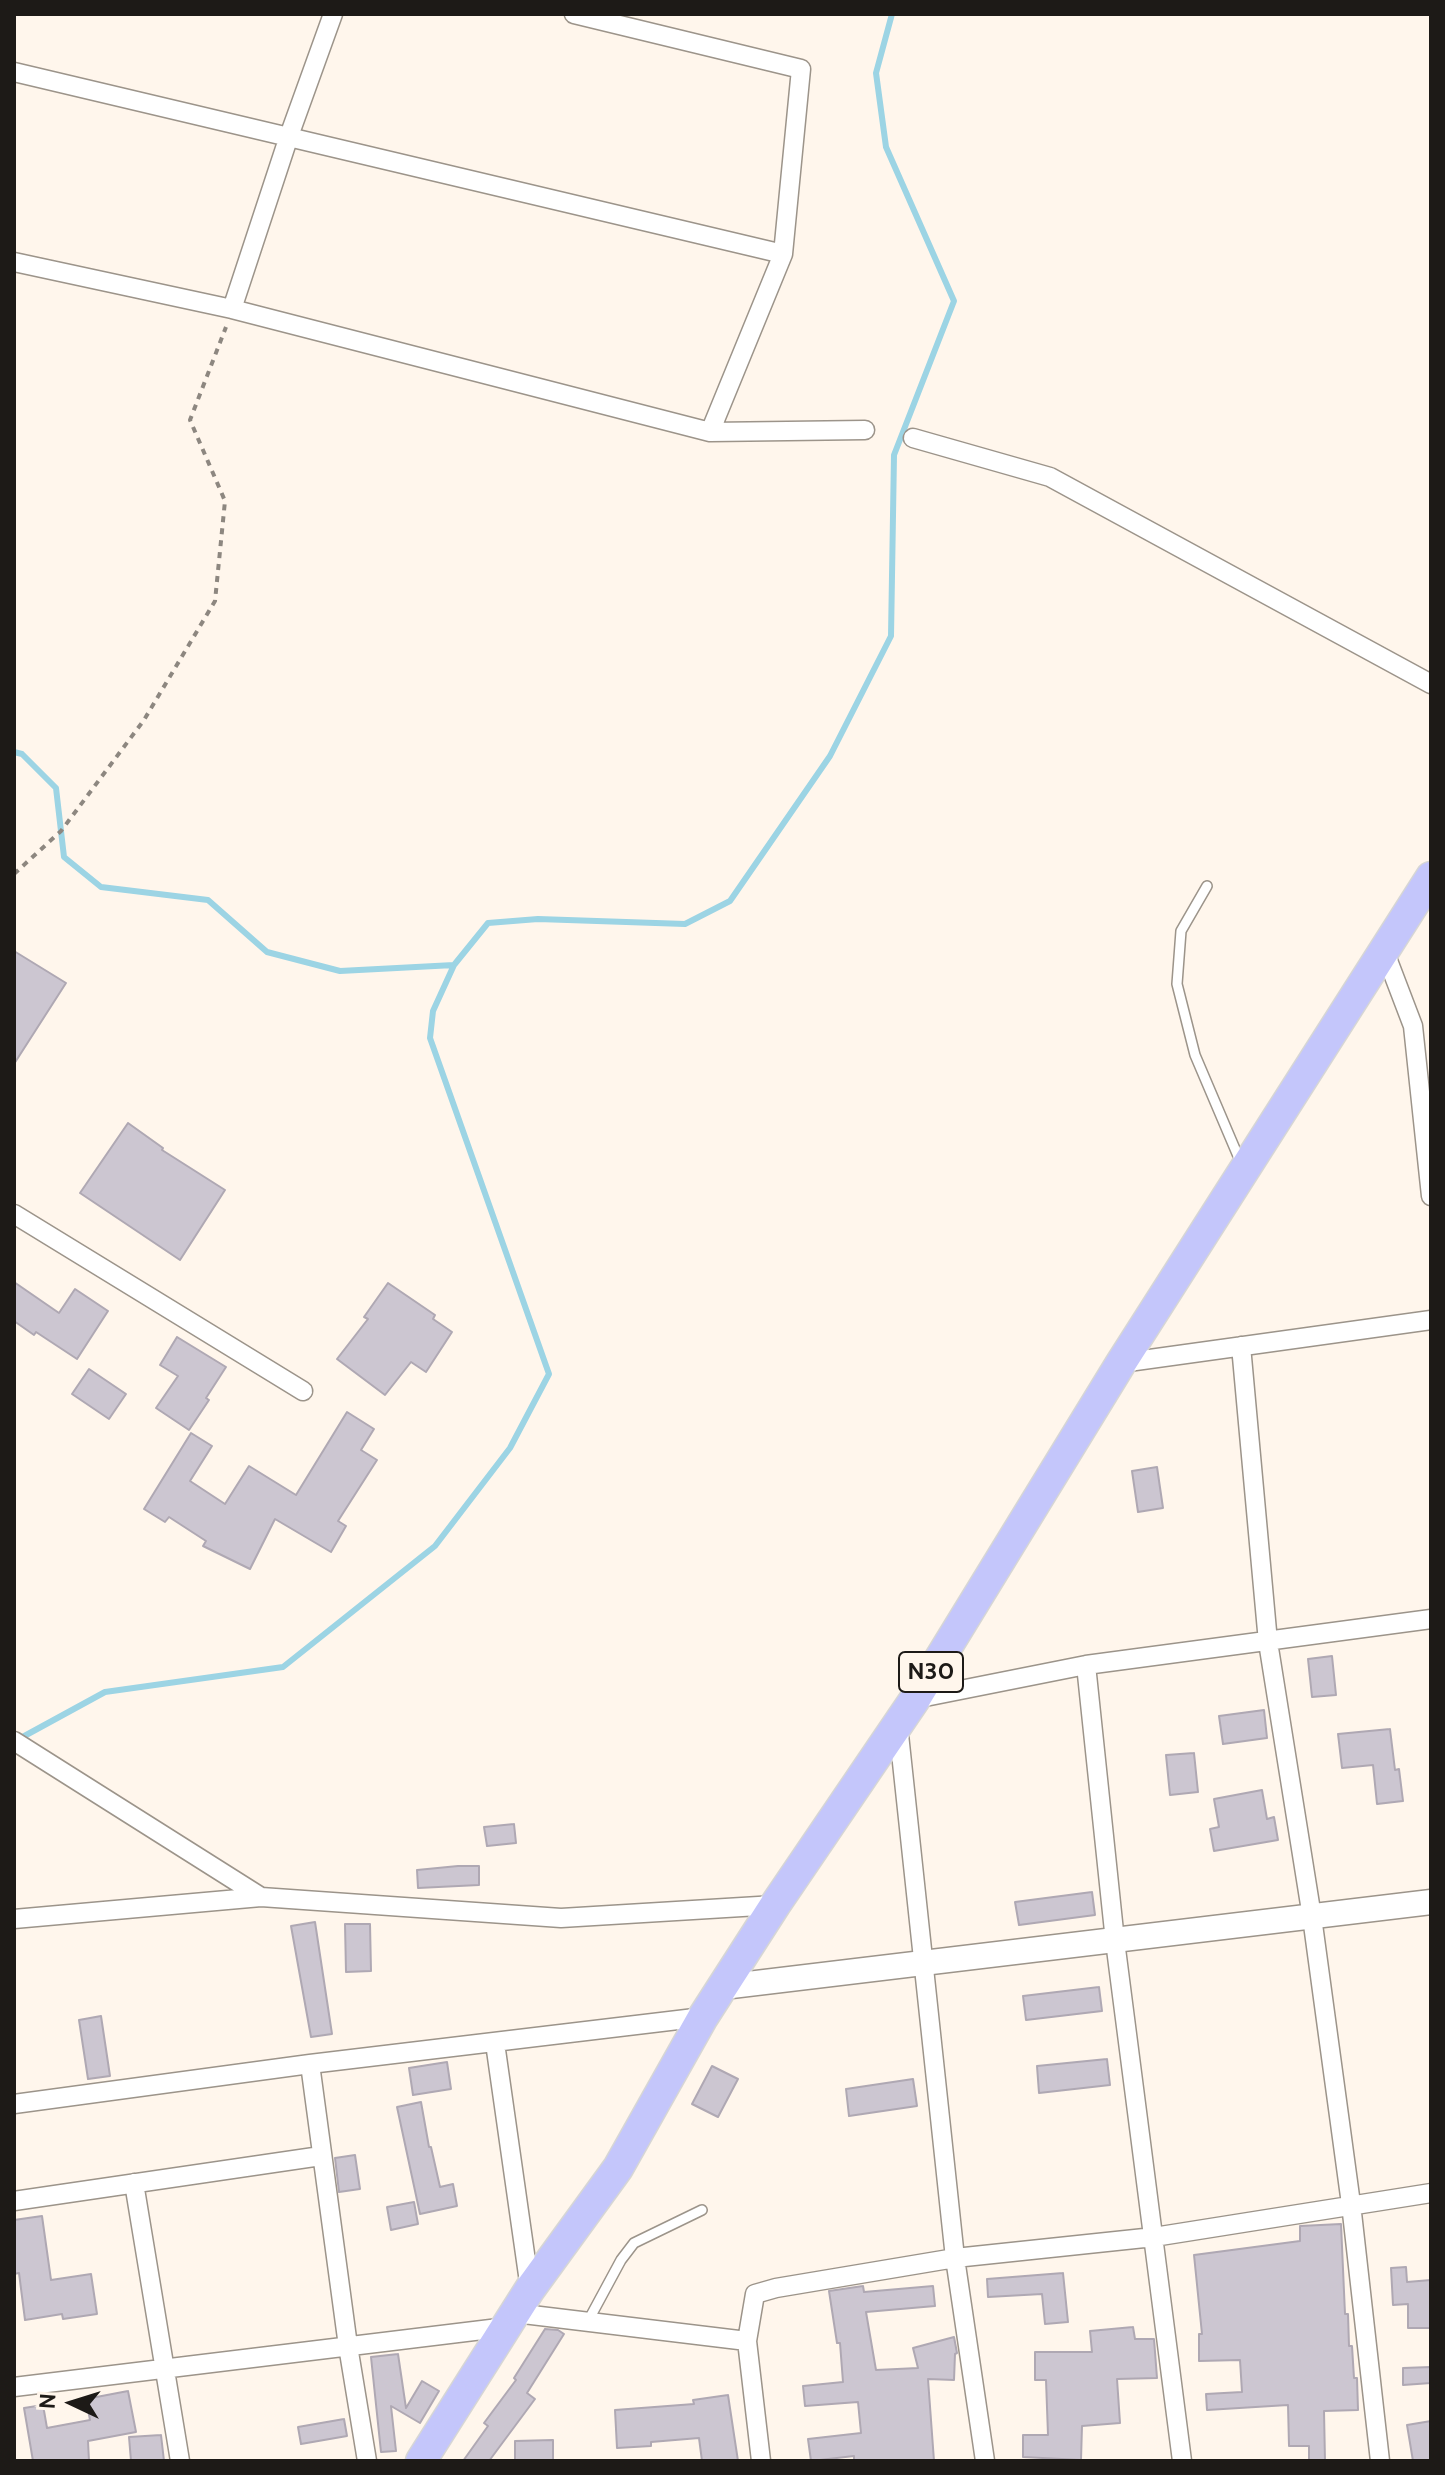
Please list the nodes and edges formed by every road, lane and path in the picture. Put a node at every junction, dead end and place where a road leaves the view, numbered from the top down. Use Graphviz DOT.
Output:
graph roads {
  1 [pos="333,14"];
  2 [pos="574,14"];
  3 [pos="14,72"];
  4 [pos="289,136"];
  5 [pos="783,254"];
  6 [pos="14,262"];
  7 [pos="232,309"];
  8 [pos="865,430"];
  9 [pos="710,432"];
  10 [pos="913,438"];
  11 [pos="1431,684"];
  12 [pos="14,874"];
  13 [pos="1431,877"];
  14 [pos="1207,886"];
  15 [pos="1384,950"];
  16 [pos="1422,1025"];
  17 [pos="1244,1170"];
  18 [pos="1431,1196"];
  19 [pos="14,1214"];
  20 [pos="1431,1320"];
  21 [pos="1241,1346"];
  22 [pos="1121,1363"];
  23 [pos="303,1391"];
  24 [pos="1431,1619"];
  25 [pos="1268,1642"];
  26 [pos="1086,1665"];
  27 [pos="906,1712"];
  28 [pos="14,1741"];
  29 [pos="261,1897"];
  30 [pos="1431,1902"];
  31 [pos="775,1905"];
  32 [pos="1312,1917"];
  33 [pos="14,1919"];
  34 [pos="1115,1941"];
  35 [pos="924,1963"];
  36 [pos="723,1987"];
  37 [pos="703,2017"];
  38 [pos="495,2043"];
  39 [pos="310,2064"];
  40 [pos="14,2104"];
  41 [pos="321,2156"];
  42 [pos="134,2183"];
  43 [pos="1431,2193"];
  44 [pos="14,2201"];
  45 [pos="1351,2204"];
  46 [pos="702,2210"];
  47 [pos="1154,2237"];
  48 [pos="955,2258"];
  49 [pos="517,2310"];
  50 [pos="587,2323"];
  51 [pos="747,2341"];
  52 [pos="348,2346"];
  53 [pos="165,2369"];
  54 [pos="14,2387"];
  55 [pos="180,2461"];
  56 [pos="367,2461"];
  57 [pos="421,2461"];
  58 [pos="761,2461"];
  59 [pos="985,2461"];
  60 [pos="1182,2461"];
  61 [pos="1380,2461"];
  1 -- 4 [label="street"];
  2 -- 5 [label="street"];
  3 -- 4 [label="street"];
  4 -- 5 [label="street"];
  4 -- 7 [label="street"];
  5 -- 9 [label="street"];
  6 -- 7 [label="street"];
  7 -- 9 [label="street"];
  7 -- 12 [label="path"];
  8 -- 9 [label="street"];
  10 -- 11 [label="street"];
  13 -- 15 [label="main road, N30"];
  14 -- 17 [label="lane"];
  15 -- 16 [label="street"];
  15 -- 17 [label="main road, N30"];
  16 -- 18 [label="street"];
  17 -- 22 [label="main road, N30"];
  19 -- 23 [label="street"];
  20 -- 21 [label="street"];
  21 -- 22 [label="street"];
  21 -- 25 [label="street"];
  22 -- 27 [label="main road, N30"];
  24 -- 25 [label="street"];
  25 -- 26 [label="street"];
  25 -- 32 [label="street"];
  26 -- 27 [label="street"];
  26 -- 34 [label="street"];
  27 -- 31 [label="main road, N30"];
  27 -- 35 [label="street"];
  28 -- 29 [label="street"];
  29 -- 31 [label="street"];
  29 -- 33 [label="street"];
  30 -- 32 [label="street"];
  31 -- 36 [label="main road, N30"];
  32 -- 34 [label="street"];
  32 -- 45 [label="street"];
  34 -- 35 [label="street"];
  34 -- 47 [label="street"];
  35 -- 36 [label="street"];
  35 -- 48 [label="street"];
  36 -- 37 [label="main road, N30"];
  37 -- 38 [label="street"];
  37 -- 49 [label="main road, N30"];
  38 -- 39 [label="street"];
  38 -- 49 [label="street"];
  39 -- 40 [label="street"];
  39 -- 41 [label="street"];
  41 -- 42 [label="street"];
  41 -- 52 [label="street"];
  42 -- 44 [label="street"];
  42 -- 53 [label="street"];
  43 -- 45 [label="street"];
  45 -- 47 [label="street"];
  45 -- 61 [label="street"];
  46 -- 50 [label="lane"];
  47 -- 48 [label="street"];
  47 -- 60 [label="street"];
  48 -- 51 [label="street"];
  48 -- 59 [label="street"];
  49 -- 50 [label="street"];
  49 -- 52 [label="street"];
  49 -- 57 [label="main road, N30"];
  50 -- 51 [label="street"];
  51 -- 58 [label="street"];
  52 -- 53 [label="street"];
  52 -- 56 [label="street"];
  53 -- 54 [label="street"];
  53 -- 55 [label="street"];
}
